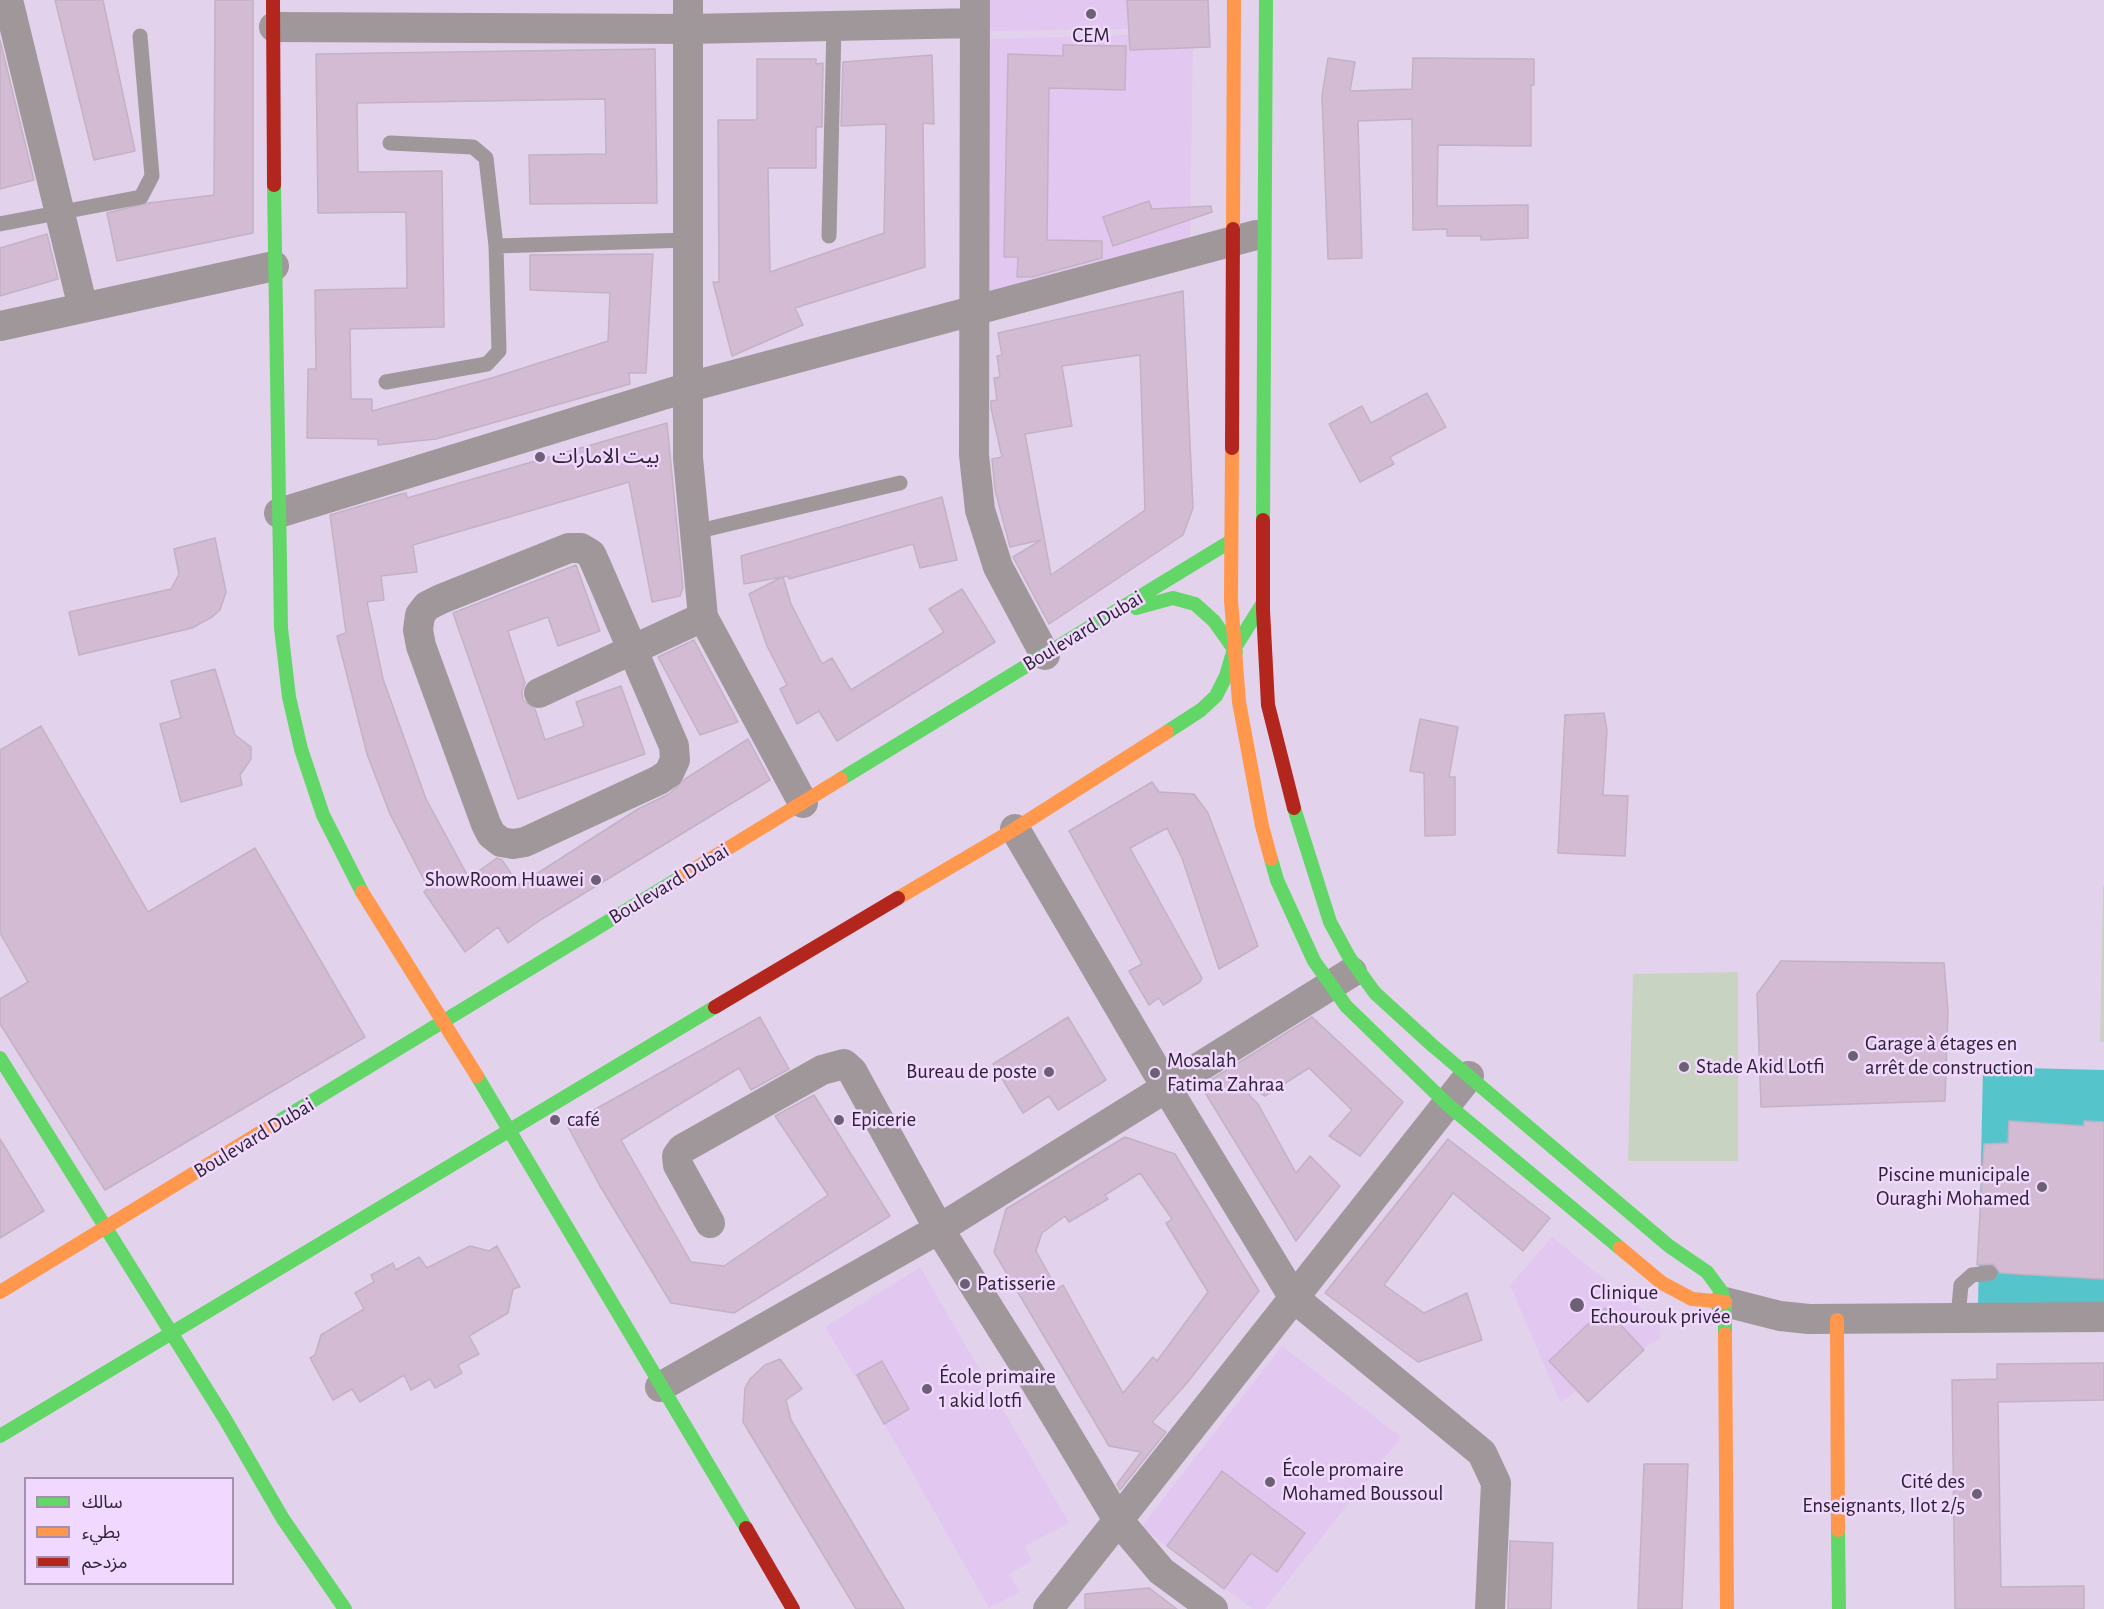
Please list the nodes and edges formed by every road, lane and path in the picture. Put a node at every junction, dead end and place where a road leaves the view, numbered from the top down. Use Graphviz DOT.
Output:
graph roads {
  1 [pos="8,0"];
  2 [pos="1234,0"];
  3 [pos="1266,0"];
  4 [pos="975,12"];
  5 [pos="274,14"];
  6 [pos="688,14"];
  7 [pos="834,26"];
  8 [pos="140,36"];
  9 [pos="390,143"];
  10 [pos="60,215"];
  11 [pos="0,224"];
  12 [pos="1264,232"];
  13 [pos="830,236"];
  14 [pos="688,240"];
  15 [pos="1233,242"];
  16 [pos="496,246"];
  17 [pos="274,266"];
  18 [pos="83,308"];
  19 [pos="975,311"];
  20 [pos="0,326"];
  21 [pos="386,382"];
  22 [pos="690,387"];
  23 [pos="900,483"];
  24 [pos="279,513"];
  25 [pos="696,532"];
  26 [pos="1231,541"];
  27 [pos="1263,603"];
  28 [pos="704,617"];
  29 [pos="1085,630"];
  30 [pos="1234,649"];
  31 [pos="633,651"];
  32 [pos="1045,655"];
  33 [pos="540,693"];
  34 [pos="1239,702"];
  35 [pos="1268,705"];
  36 [pos="1201,710"];
  37 [pos="803,803"];
  38 [pos="1015,829"];
  39 [pos="1357,969"];
  40 [pos="1330,985"];
  41 [pos="442,1023"];
  42 [pos="0,1058"];
  43 [pos="1469,1076"];
  44 [pos="1166,1087"];
  45 [pos="1448,1105"];
  46 [pos="510,1128"];
  47 [pos="710,1223"];
  48 [pos="106,1228"];
  49 [pos="939,1230"];
  50 [pos="1990,1274"];
  51 [pos="0,1292"];
  52 [pos="1294,1298"];
  53 [pos="1725,1302"];
  54 [pos="1958,1317"];
  55 [pos="2104,1317"];
  56 [pos="1837,1320"];
  57 [pos="170,1332"];
  58 [pos="660,1387"];
  59 [pos="0,1436"];
  60 [pos="1118,1520"];
  61 [pos="345,1609"];
  62 [pos="793,1609"];
  63 [pos="1048,1609"];
  64 [pos="1214,1609"];
  65 [pos="1490,1609"];
  66 [pos="1726,1609"];
  67 [pos="1839,1609"];
  1 -- 10 [label="street"];
  2 -- 15 [label="street"];
  3 -- 12 [label="street"];
  4 -- 7 [label="street"];
  4 -- 19 [label="street"];
  5 -- 6 [label="street"];
  5 -- 17 [label="street"];
  6 -- 7 [label="street"];
  6 -- 14 [label="street"];
  7 -- 13 [label="lane"];
  8 -- 10 [label="lane"];
  9 -- 16 [label="lane"];
  10 -- 11 [label="lane"];
  10 -- 18 [label="street"];
  12 -- 15 [label="street"];
  12 -- 27 [label="street"];
  14 -- 16 [label="lane"];
  14 -- 22 [label="street"];
  15 -- 19 [label="street"];
  15 -- 26 [label="street"];
  16 -- 21 [label="lane"];
  17 -- 18 [label="street"];
  17 -- 24 [label="street"];
  18 -- 20 [label="street"];
  19 -- 22 [label="street"];
  19 -- 32 [label="street"];
  22 -- 24 [label="street"];
  22 -- 25 [label="street"];
  23 -- 25 [label="lane"];
  24 -- 41 [label="street"];
  25 -- 28 [label="street"];
  26 -- 29 [label="street, Boulevard Dubai"];
  26 -- 30 [label="street"];
  27 -- 30 [label="street"];
  27 -- 35 [label="street"];
  28 -- 31 [label="street"];
  28 -- 37 [label="street"];
  29 -- 30 [label="street"];
  29 -- 32 [label="street, Boulevard Dubai"];
  30 -- 34 [label="street"];
  30 -- 35 [label="street"];
  30 -- 36 [label="street"];
  31 -- 31 [label="street"];
  31 -- 33 [label="street"];
  32 -- 37 [label="street, Boulevard Dubai"];
  34 -- 36 [label="street"];
  34 -- 40 [label="street"];
  35 -- 39 [label="street"];
  36 -- 38 [label="street"];
  37 -- 41 [label="street, Boulevard Dubai"];
  38 -- 44 [label="street"];
  38 -- 46 [label="street"];
  39 -- 40 [label="street"];
  39 -- 43 [label="street"];
  40 -- 44 [label="street"];
  40 -- 45 [label="street"];
  41 -- 46 [label="street"];
  41 -- 48 [label="street, Boulevard Dubai"];
  42 -- 48 [label="street"];
  43 -- 45 [label="street"];
  43 -- 53 [label="street"];
  44 -- 49 [label="street"];
  44 -- 52 [label="street"];
  45 -- 52 [label="street"];
  45 -- 53 [label="street"];
  46 -- 57 [label="street"];
  46 -- 58 [label="street"];
  47 -- 49 [label="street"];
  48 -- 51 [label="street, Boulevard Dubai"];
  48 -- 57 [label="street"];
  49 -- 58 [label="street"];
  49 -- 60 [label="street"];
  50 -- 54 [label="lane"];
  52 -- 60 [label="street"];
  52 -- 65 [label="street"];
  53 -- 56 [label="street"];
  53 -- 66 [label="street"];
  54 -- 55 [label="street"];
  54 -- 56 [label="street"];
  56 -- 67 [label="street"];
  57 -- 59 [label="street"];
  57 -- 61 [label="street"];
  58 -- 62 [label="street"];
  60 -- 63 [label="street"];
  60 -- 64 [label="street"];
}
